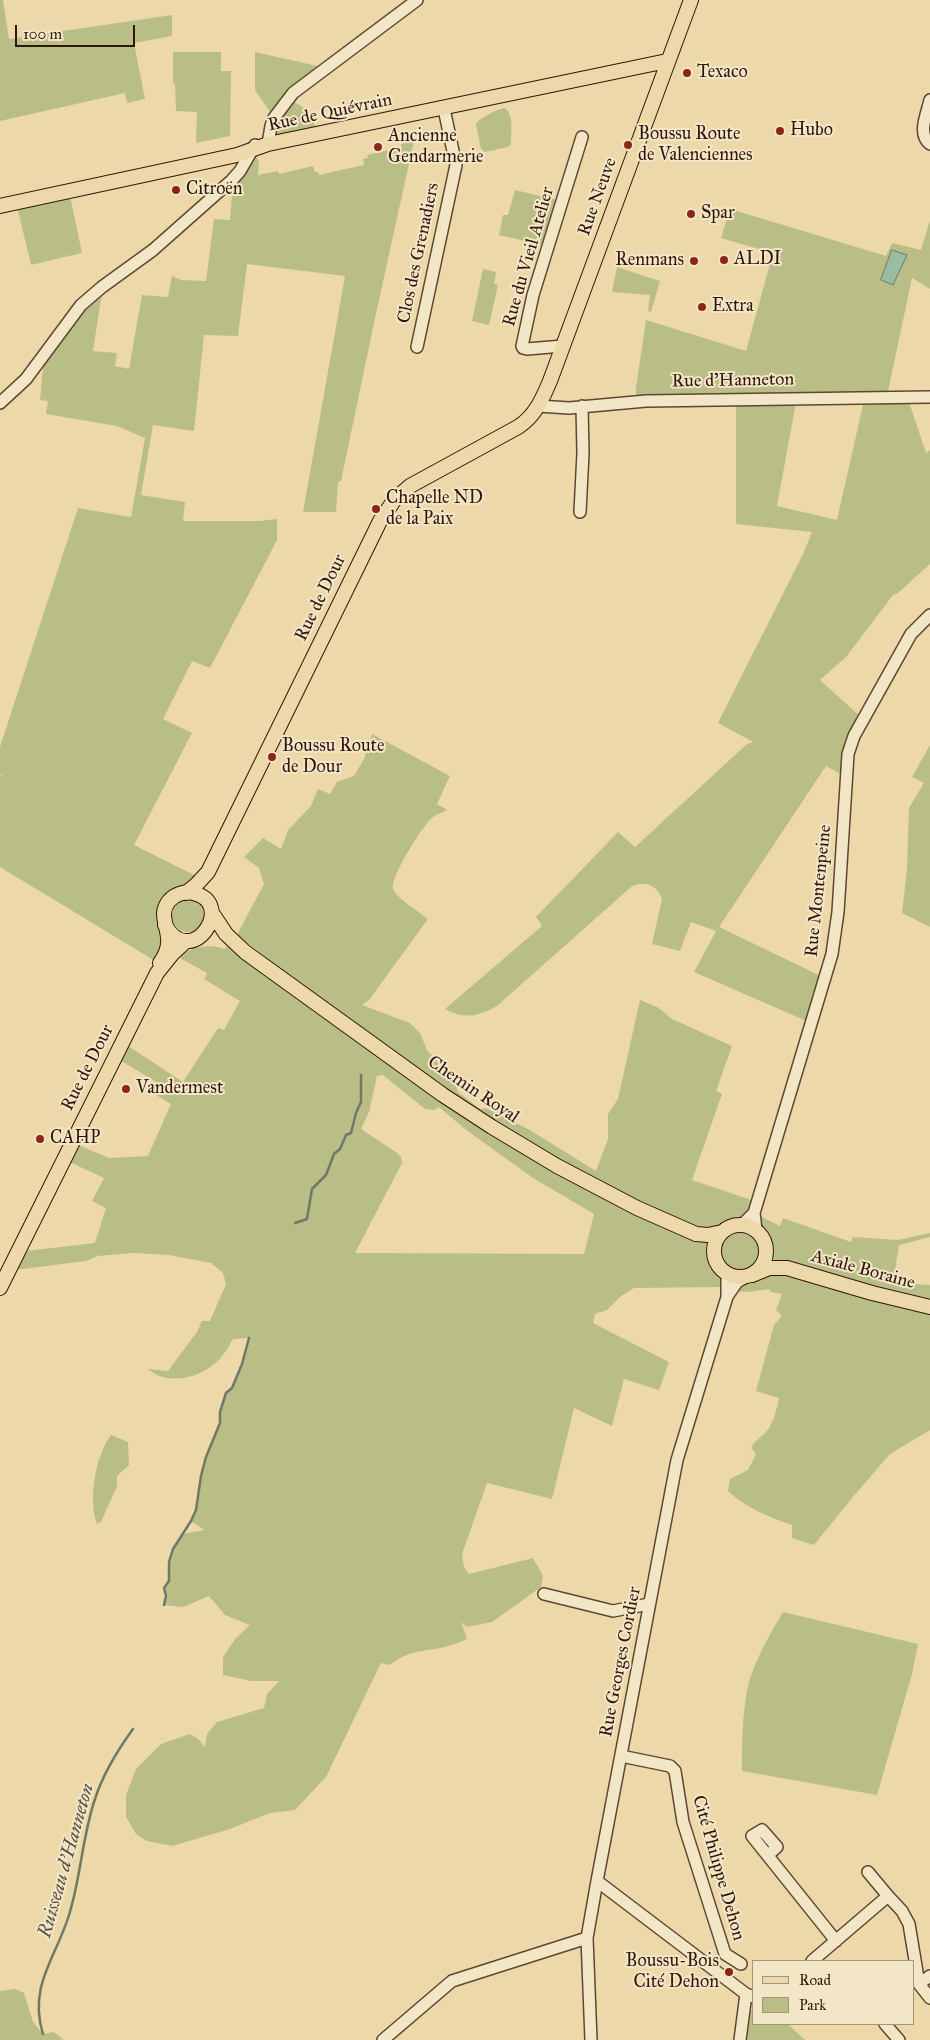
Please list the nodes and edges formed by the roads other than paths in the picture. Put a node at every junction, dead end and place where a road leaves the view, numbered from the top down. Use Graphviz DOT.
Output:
graph roads {
  1 [pos="417,0"];
  2 [pos="691,0"];
  3 [pos="668,61"];
  4 [pos="930,100"];
  5 [pos="444,109"];
  6 [pos="582,138"];
  7 [pos="930,144"];
  8 [pos="259,146"];
  9 [pos="0,198"];
  10 [pos="0,206"];
  11 [pos="563,346"];
  12 [pos="417,347"];
  13 [pos="930,396"];
  14 [pos="0,402"];
  15 [pos="538,406"];
  16 [pos="582,406"];
  17 [pos="580,512"];
  18 [pos="930,615"];
  19 [pos="208,872"];
  20 [pos="186,893"];
  21 [pos="210,909"];
  22 [pos="165,925"];
  23 [pos="190,940"];
  24 [pos="245,952"];
  25 [pos="158,973"];
  26 [pos="754,1213"];
  27 [pos="742,1225"];
  28 [pos="756,1230"];
  29 [pos="722,1232"];
  30 [pos="696,1234"];
  31 [pos="714,1252"];
  32 [pos="767,1252"];
  33 [pos="786,1268"];
  34 [pos="727,1274"];
  35 [pos="749,1276"];
  36 [pos="0,1288"];
  37 [pos="727,1297"];
  38 [pos="930,1307"];
  39 [pos="544,1594"];
  40 [pos="649,1604"];
  41 [pos="620,1756"];
  42 [pos="768,1855"];
  43 [pos="868,1872"];
  44 [pos="597,1881"];
  45 [pos="888,1896"];
  46 [pos="587,1938"];
  47 [pos="836,1941"];
  48 [pos="813,1960"];
  49 [pos="741,1964"];
  50 [pos="930,1976"];
  51 [pos="919,1984"];
  52 [pos="750,1995"];
  53 [pos="930,1998"];
  54 [pos="885,2025"];
  55 [pos="383,2040"];
  56 [pos="590,2040"];
  57 [pos="740,2040"];
  58 [pos="899,2040"];
  1 -- 8 [label="street"];
  2 -- 3 [label="main road, Rue Neuve"];
  3 -- 5 [label="main road, Rue de Quiévrain"];
  3 -- 11 [label="main road, Rue Neuve"];
  4 -- 7 [label="street"];
  5 -- 8 [label="main road, Rue de Quiévrain"];
  5 -- 12 [label="street, Clos des Grenadiers"];
  6 -- 11 [label="street, Rue du Vieil Atelier"];
  8 -- 9 [label="main road"];
  8 -- 10 [label="main road, Rue de Quiévrain"];
  8 -- 14 [label="street"];
  11 -- 15 [label="main road, Rue Neuve"];
  13 -- 16 [label="street, Rue d'Hanneton"];
  15 -- 16 [label="street, Rue d'Hanneton"];
  15 -- 19 [label="main road, Rue de Dour"];
  16 -- 17 [label="street"];
  18 -- 26 [label="street, Rue Montenpeine"];
  19 -- 20 [label="main road, Rue de Dour"];
  19 -- 21 [label="main road, Rue de Dour"];
  20 -- 21 [label="main road"];
  20 -- 22 [label="main road"];
  21 -- 23 [label="main road"];
  21 -- 24 [label="main road, Chemin Royal"];
  22 -- 23 [label="main road"];
  22 -- 25 [label="main road"];
  23 -- 24 [label="main road, Chemin Royal"];
  23 -- 25 [label="main road"];
  24 -- 30 [label="main road, Chemin Royal"];
  25 -- 36 [label="main road, Rue de Dour"];
  26 -- 27 [label="street, Rue Montenpeine"];
  26 -- 28 [label="street, Rue Montenpeine"];
  27 -- 28 [label="main road"];
  27 -- 29 [label="main road"];
  28 -- 32 [label="main road"];
  29 -- 30 [label="main road, Chemin Royal"];
  29 -- 31 [label="main road"];
  30 -- 31 [label="main road, Chemin Royal"];
  31 -- 34 [label="main road"];
  32 -- 33 [label="main road, Axiale Boraine"];
  32 -- 35 [label="main road"];
  33 -- 35 [label="main road, Axiale Boraine"];
  33 -- 38 [label="main road, Axiale Boraine"];
  34 -- 35 [label="main road"];
  34 -- 37 [label="street, Rue Georges Cordier"];
  35 -- 37 [label="street, Rue Georges Cordier"];
  37 -- 40 [label="street, Rue Georges Cordier"];
  39 -- 40 [label="street"];
  40 -- 41 [label="street, Rue Georges Cordier"];
  41 -- 44 [label="street, Rue Georges Cordier"];
  41 -- 49 [label="street, Cité Philippe Dehon"];
  42 -- 47 [label="street"];
  43 -- 45 [label="street"];
  44 -- 46 [label="street, Rue Georges Cordier"];
  44 -- 52 [label="street"];
  45 -- 47 [label="street"];
  45 -- 51 [label="street"];
  46 -- 55 [label="street"];
  46 -- 56 [label="street, Rue Georges Cordier"];
  47 -- 48 [label="street"];
  50 -- 51 [label="street"];
  51 -- 53 [label="street"];
  52 -- 57 [label="street"];
  54 -- 58 [label="street"];
}
